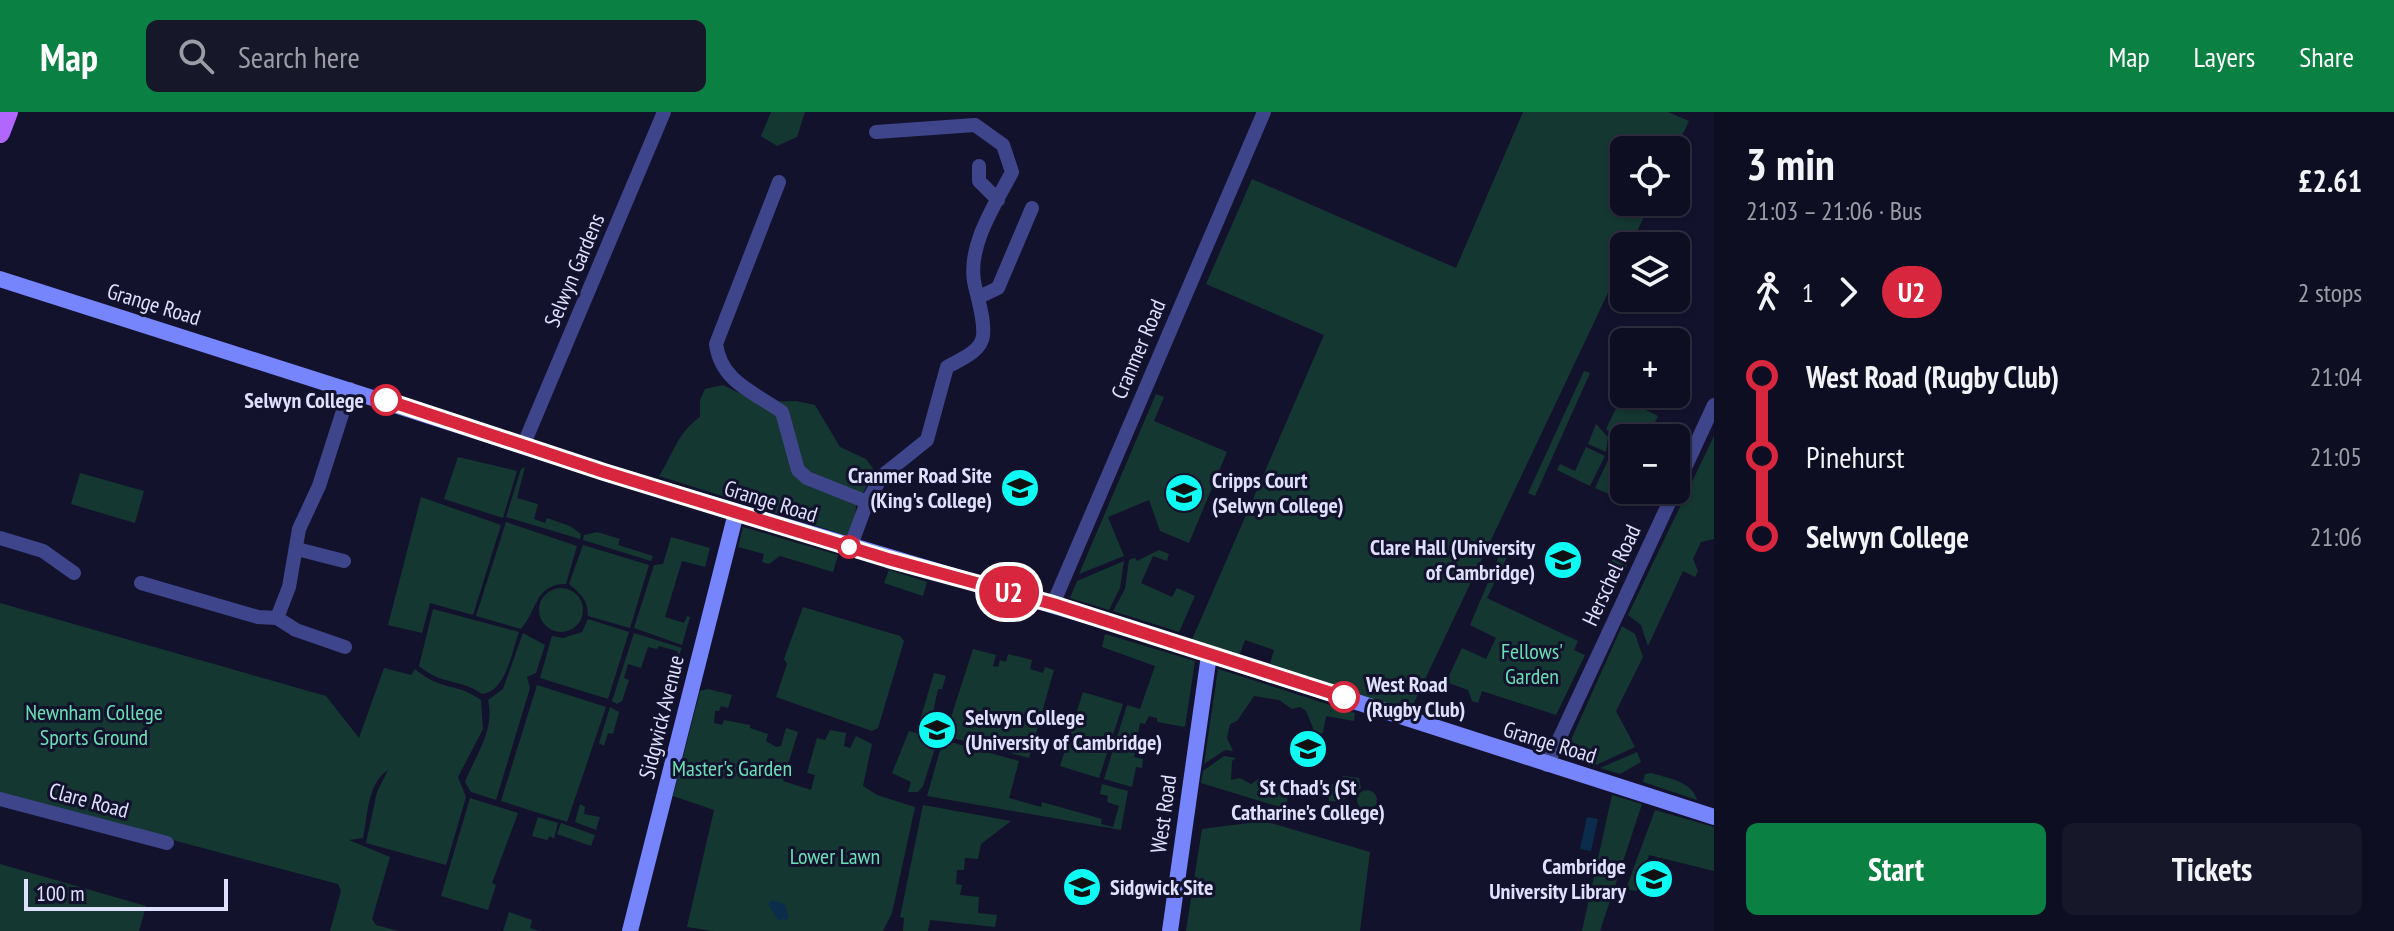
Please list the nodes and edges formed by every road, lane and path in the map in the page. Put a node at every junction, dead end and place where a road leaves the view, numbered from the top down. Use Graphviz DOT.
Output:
graph roads {
  1 [pos="8,112"];
  2 [pos="664,112"];
  3 [pos="1264,112"];
  4 [pos="942,119"];
  5 [pos="876,132"];
  6 [pos="0,133"];
  7 [pos="979,166"];
  8 [pos="779,182"];
  9 [pos="998,200"];
  10 [pos="1032,208"];
  11 [pos="0,279"];
  12 [pos="979,297"];
  13 [pos="350,389"];
  14 [pos="1714,405"];
  15 [pos="523,446"];
  16 [pos="1690,456"];
  17 [pos="867,502"];
  18 [pos="1668,504"];
  19 [pos="736,513"];
  20 [pos="0,538"];
  21 [pos="850,548"];
  22 [pos="297,549"];
  23 [pos="344,561"];
  24 [pos="74,573"];
  25 [pos="141,583"];
  26 [pos="1053,604"];
  27 [pos="277,618"];
  28 [pos="345,647"];
  29 [pos="1209,655"];
  30 [pos="1547,765"];
  31 [pos="0,799"];
  32 [pos="1714,817"];
  33 [pos="167,843"];
  34 [pos="630,931"];
  35 [pos="1170,931"];
  1 -- 6 [label="main road"];
  2 -- 15 [label="street, Selwyn Gardens"];
  3 -- 26 [label="street, Cranmer Road"];
  4 -- 5 [label="street"];
  4 -- 9 [label="street"];
  7 -- 9 [label="street"];
  8 -- 17 [label="street"];
  9 -- 12 [label="street"];
  10 -- 12 [label="street"];
  11 -- 13 [label="street, Grange Road"];
  12 -- 17 [label="street"];
  13 -- 15 [label="street, Grange Road"];
  13 -- 22 [label="street"];
  14 -- 16 [label="street, Herschel Road"];
  15 -- 19 [label="street, Grange Road"];
  17 -- 21 [label="street"];
  18 -- 30 [label="street, Herschel Road"];
  19 -- 21 [label="street, Grange Road"];
  19 -- 34 [label="street, Sidgwick Avenue"];
  20 -- 24 [label="street"];
  21 -- 26 [label="street, Grange Road"];
  22 -- 23 [label="street"];
  22 -- 27 [label="street"];
  25 -- 27 [label="street"];
  26 -- 29 [label="street, Grange Road"];
  27 -- 28 [label="street"];
  29 -- 30 [label="street, Grange Road"];
  29 -- 35 [label="street, West Road"];
  30 -- 32 [label="street, Grange Road"];
  31 -- 33 [label="street, Clare Road"];
}
